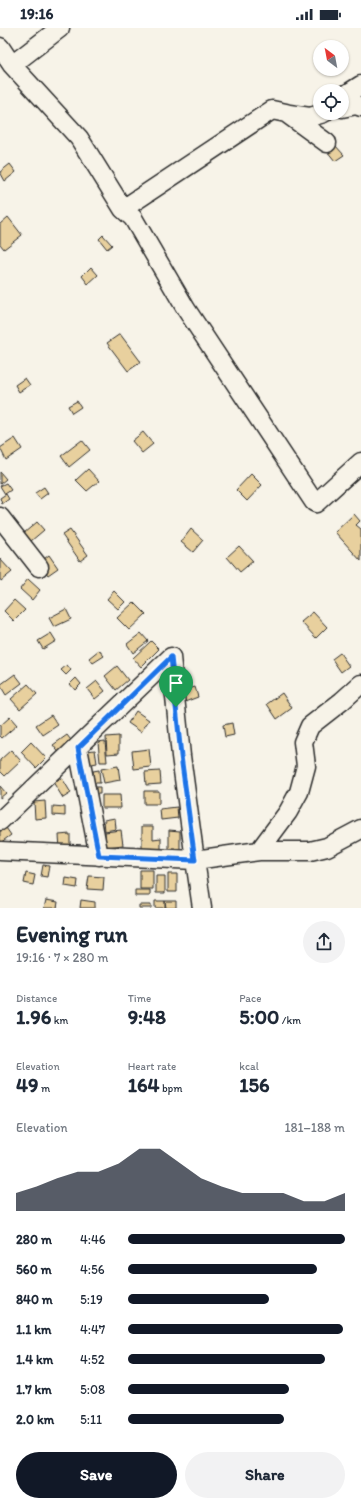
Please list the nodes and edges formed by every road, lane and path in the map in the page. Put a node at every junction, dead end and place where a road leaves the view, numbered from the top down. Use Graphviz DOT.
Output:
graph roads {
  1 [pos="60,28"];
  2 [pos="0,47"];
  3 [pos="12,65"];
  4 [pos="361,85"];
  5 [pos="349,93"];
  6 [pos="349,106"];
  7 [pos="361,107"];
  8 [pos="286,113"];
  9 [pos="313,113"];
  10 [pos="327,143"];
  11 [pos="123,209"];
  12 [pos="361,462"];
  13 [pos="0,517"];
  14 [pos="39,567"];
  15 [pos="361,684"];
  16 [pos="78,748"];
  17 [pos="0,821"];
  18 [pos="361,829"];
  19 [pos="0,851"];
  20 [pos="259,851"];
  21 [pos="99,856"];
  22 [pos="195,860"];
  23 [pos="202,908"];
  1 -- 3 [label="street"];
  2 -- 3 [label="street"];
  3 -- 11 [label="street"];
  4 -- 5 [label="street"];
  6 -- 7 [label="street"];
  8 -- 9 [label="street"];
  8 -- 10 [label="street"];
  8 -- 11 [label="street"];
  11 -- 12 [label="street"];
  13 -- 14 [label="street"];
  15 -- 20 [label="street"];
  16 -- 17 [label="street"];
  16 -- 21 [label="street"];
  16 -- 22 [label="street"];
  18 -- 20 [label="street"];
  19 -- 21 [label="street"];
  20 -- 22 [label="street"];
  21 -- 22 [label="street"];
  22 -- 23 [label="street"];
}
